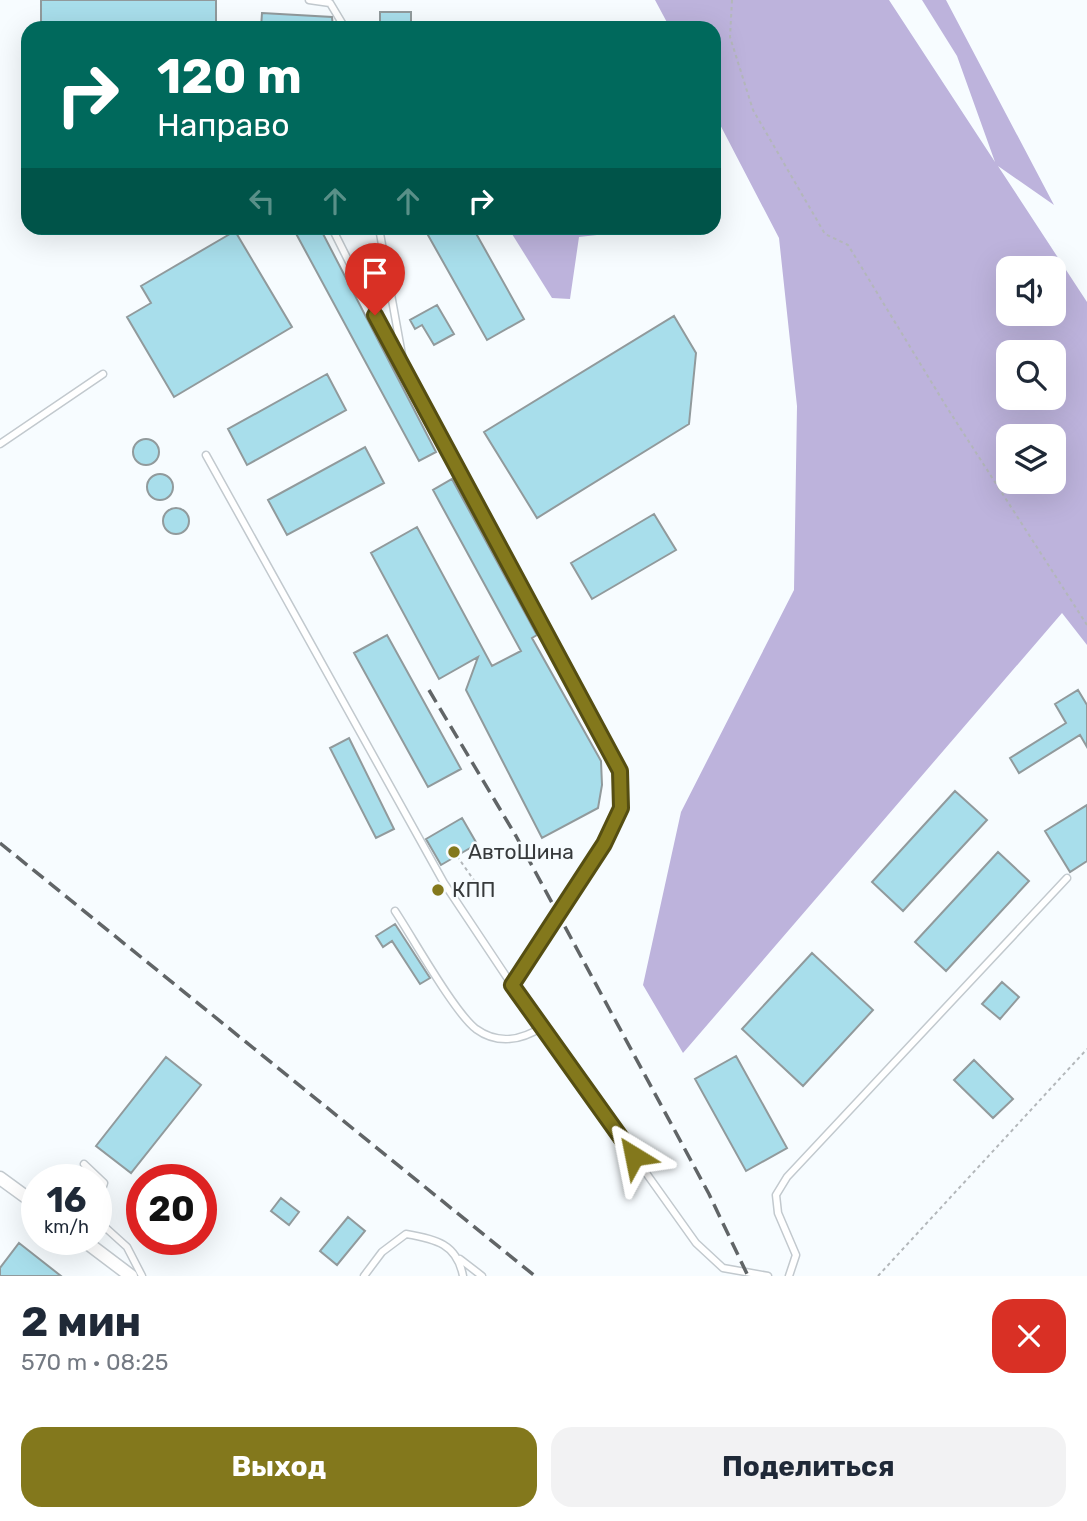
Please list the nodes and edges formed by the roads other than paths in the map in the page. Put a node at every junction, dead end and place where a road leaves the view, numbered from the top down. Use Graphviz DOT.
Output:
graph roads {
  1 [pos="309,0"];
  2 [pos="341,21"];
  3 [pos="336,235"];
  4 [pos="380,235"];
  5 [pos="404,371"];
  6 [pos="103,374"];
  7 [pos="0,444"];
  8 [pos="206,455"];
  9 [pos="1067,877"];
  10 [pos="395,911"];
  11 [pos="512,985"];
  12 [pos="542,1027"];
  13 [pos="0,1178"];
  14 [pos="21,1193"];
  15 [pos="112,1234"];
  16 [pos="103,1255"];
  17 [pos="460,1259"];
  18 [pos="131,1276"];
  19 [pos="142,1276"];
  20 [pos="364,1276"];
  21 [pos="463,1276"];
  22 [pos="482,1276"];
  23 [pos="768,1276"];
  24 [pos="789,1276"];
  1 -- 2 [label="lane"];
  3 -- 5 [label="lane"];
  4 -- 5 [label="lane"];
  5 -- 11 [label="lane"];
  6 -- 7 [label="lane"];
  8 -- 11 [label="lane"];
  9 -- 24 [label="lane"];
  10 -- 12 [label="lane"];
  11 -- 12 [label="lane"];
  12 -- 23 [label="lane"];
  13 -- 14 [label="street"];
  15 -- 19 [label="lane"];
  16 -- 18 [label="street"];
  17 -- 20 [label="lane"];
  17 -- 21 [label="lane"];
  17 -- 22 [label="lane"];
}
